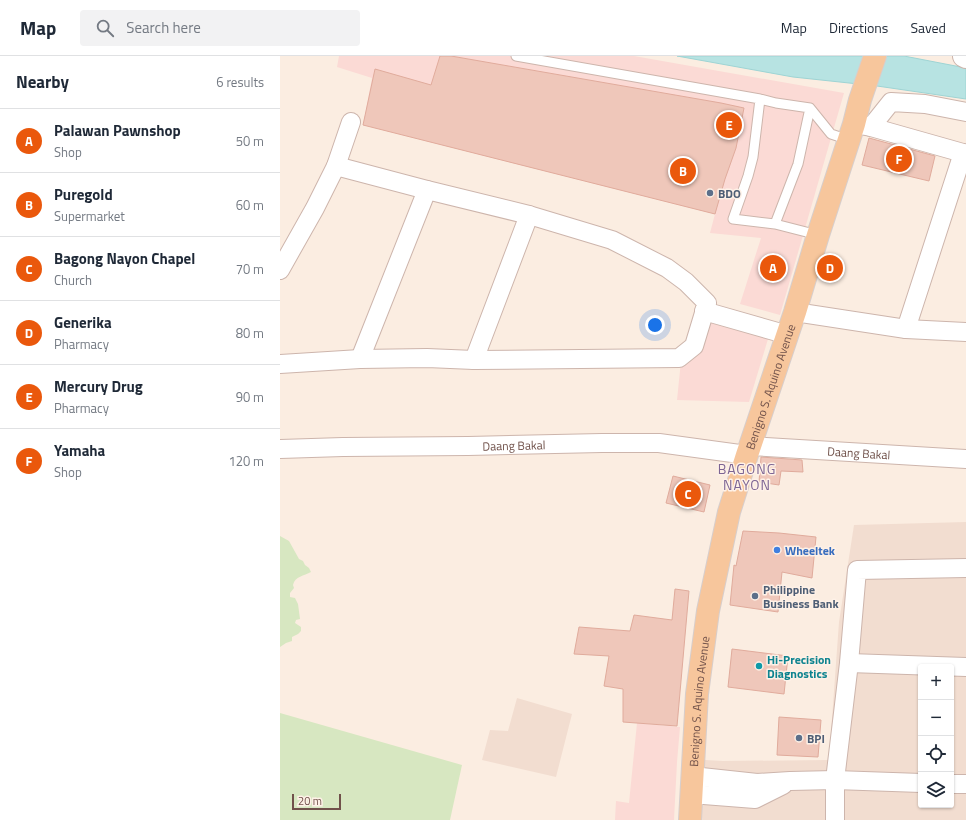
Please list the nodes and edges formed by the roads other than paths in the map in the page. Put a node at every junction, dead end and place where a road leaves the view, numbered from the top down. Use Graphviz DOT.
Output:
graph roads {
  1 [pos="516,56"];
  2 [pos="875,56"];
  3 [pos="760,99"];
  4 [pos="810,108"];
  5 [pos="966,112"];
  6 [pos="351,122"];
  7 [pos="858,130"];
  8 [pos="965,154"];
  9 [pos="336,166"];
  10 [pos="427,190"];
  11 [pos="529,215"];
  12 [pos="776,224"];
  13 [pos="818,235"];
  14 [pos="280,270"];
  15 [pos="704,311"];
  16 [pos="795,312"];
  17 [pos="906,329"];
  18 [pos="966,332"];
  19 [pos="788,335"];
  20 [pos="360,359"];
  21 [pos="474,360"];
  22 [pos="280,364"];
  23 [pos="280,449"];
  24 [pos="749,451"];
  25 [pos="966,459"];
  26 [pos="966,568"];
  27 [pos="849,663"];
  28 [pos="966,667"];
  29 [pos="835,780"];
  30 [pos="918,783"];
  31 [pos="954,784"];
  32 [pos="966,784"];
  33 [pos="692,785"];
  34 [pos="690,820"];
  35 [pos="835,820"];
  1 -- 3 [label="lane"];
  2 -- 7 [label="main road, Benigno S. Aquino Avenue"];
  3 -- 4 [label="lane"];
  3 -- 12 [label="lane"];
  4 -- 7 [label="lane"];
  4 -- 12 [label="lane"];
  5 -- 7 [label="street"];
  6 -- 9 [label="street"];
  7 -- 8 [label="street"];
  7 -- 13 [label="main road, Benigno S. Aquino Avenue"];
  8 -- 17 [label="street"];
  9 -- 10 [label="street"];
  9 -- 14 [label="street"];
  10 -- 11 [label="street"];
  10 -- 20 [label="street"];
  11 -- 15 [label="street"];
  11 -- 21 [label="street"];
  12 -- 13 [label="lane"];
  13 -- 16 [label="main road, Benigno S. Aquino Avenue"];
  15 -- 19 [label="street"];
  15 -- 21 [label="street"];
  16 -- 17 [label="street"];
  16 -- 19 [label="main road, Benigno S. Aquino Avenue"];
  17 -- 18 [label="street"];
  19 -- 24 [label="main road, Benigno S. Aquino Avenue"];
  20 -- 21 [label="street"];
  20 -- 22 [label="street"];
  23 -- 24 [label="street, Daang Bakal"];
  24 -- 25 [label="street, Daang Bakal"];
  24 -- 33 [label="main road, Benigno S. Aquino Avenue"];
  26 -- 27 [label="street"];
  27 -- 28 [label="street"];
  27 -- 29 [label="street"];
  29 -- 30 [label="street"];
  29 -- 33 [label="street"];
  29 -- 35 [label="street"];
  31 -- 32 [label="street"];
  33 -- 34 [label="main road, Benigno S. Aquino Avenue"];
}
